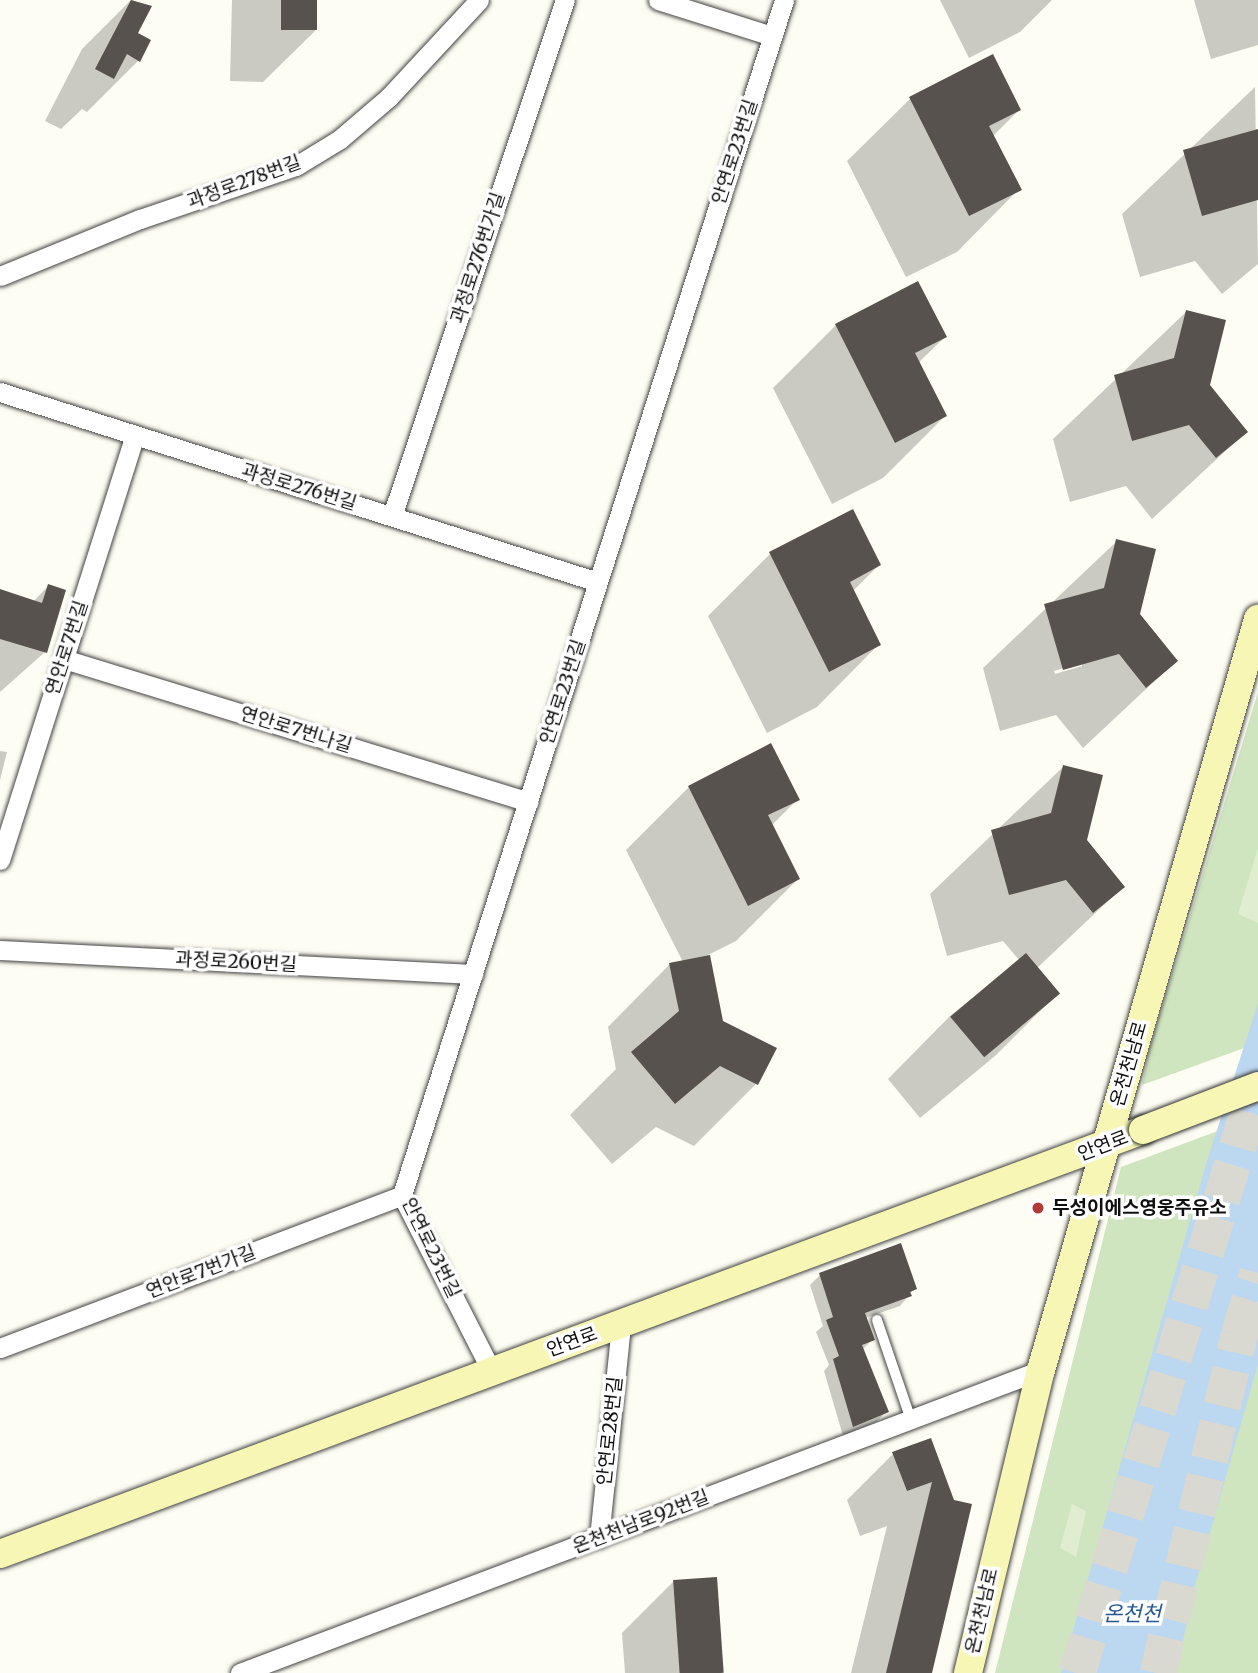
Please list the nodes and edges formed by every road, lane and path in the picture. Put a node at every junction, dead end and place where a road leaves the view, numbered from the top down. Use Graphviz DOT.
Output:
graph roads {
  1 [pos="479,0"];
  2 [pos="565,0"];
  3 [pos="658,0"];
  4 [pos="784,0"];
  5 [pos="772,36"];
  6 [pos="0,276"];
  7 [pos="0,392"];
  8 [pos="135,435"];
  9 [pos="392,516"];
  10 [pos="598,582"];
  11 [pos="1258,620"];
  12 [pos="64,659"];
  13 [pos="528,802"];
  14 [pos="0,860"];
  15 [pos="0,950"];
  16 [pos="473,974"];
  17 [pos="1258,1086"];
  18 [pos="1105,1145"];
  19 [pos="402,1195"];
  20 [pos="877,1320"];
  21 [pos="621,1324"];
  22 [pos="0,1348"];
  23 [pos="1041,1370"];
  24 [pos="492,1372"];
  25 [pos="911,1420"];
  26 [pos="599,1538"];
  27 [pos="0,1554"];
  28 [pos="240,1673"];
  29 [pos="968,1673"];
  1 -- 6 [label="street, 과정로278번길"];
  2 -- 9 [label="street, 과정로276번가길"];
  3 -- 5 [label="street"];
  4 -- 5 [label="street, 안연로23번길"];
  5 -- 10 [label="street, 안연로23번길"];
  7 -- 8 [label="street, 과정로276번길"];
  8 -- 9 [label="street, 과정로276번길"];
  8 -- 12 [label="street, 연안로7번길"];
  9 -- 10 [label="street, 과정로276번길"];
  10 -- 13 [label="street, 안연로23번길"];
  11 -- 18 [label="street, 온천천남로"];
  12 -- 13 [label="street, 연안로7번나길"];
  12 -- 14 [label="street, 연안로7번길"];
  13 -- 16 [label="street, 안연로23번길"];
  15 -- 16 [label="street, 과정로260번길"];
  16 -- 19 [label="street, 안연로23번길"];
  17 -- 18 [label="street, 안연로, bridge"];
  18 -- 21 [label="street, 안연로"];
  18 -- 23 [label="street, 온천천남로"];
  19 -- 22 [label="street, 연안로7번가길"];
  19 -- 24 [label="street, 안연로23번길"];
  20 -- 25 [label="lane"];
  21 -- 24 [label="street, 안연로"];
  21 -- 26 [label="street, 안연로28번길"];
  23 -- 25 [label="street, 온천천남로92번길"];
  23 -- 29 [label="street, 온천천남로"];
  24 -- 27 [label="street, 안연로"];
  25 -- 26 [label="street, 온천천남로92번길"];
  26 -- 28 [label="street, 온천천남로92번길"];
}
